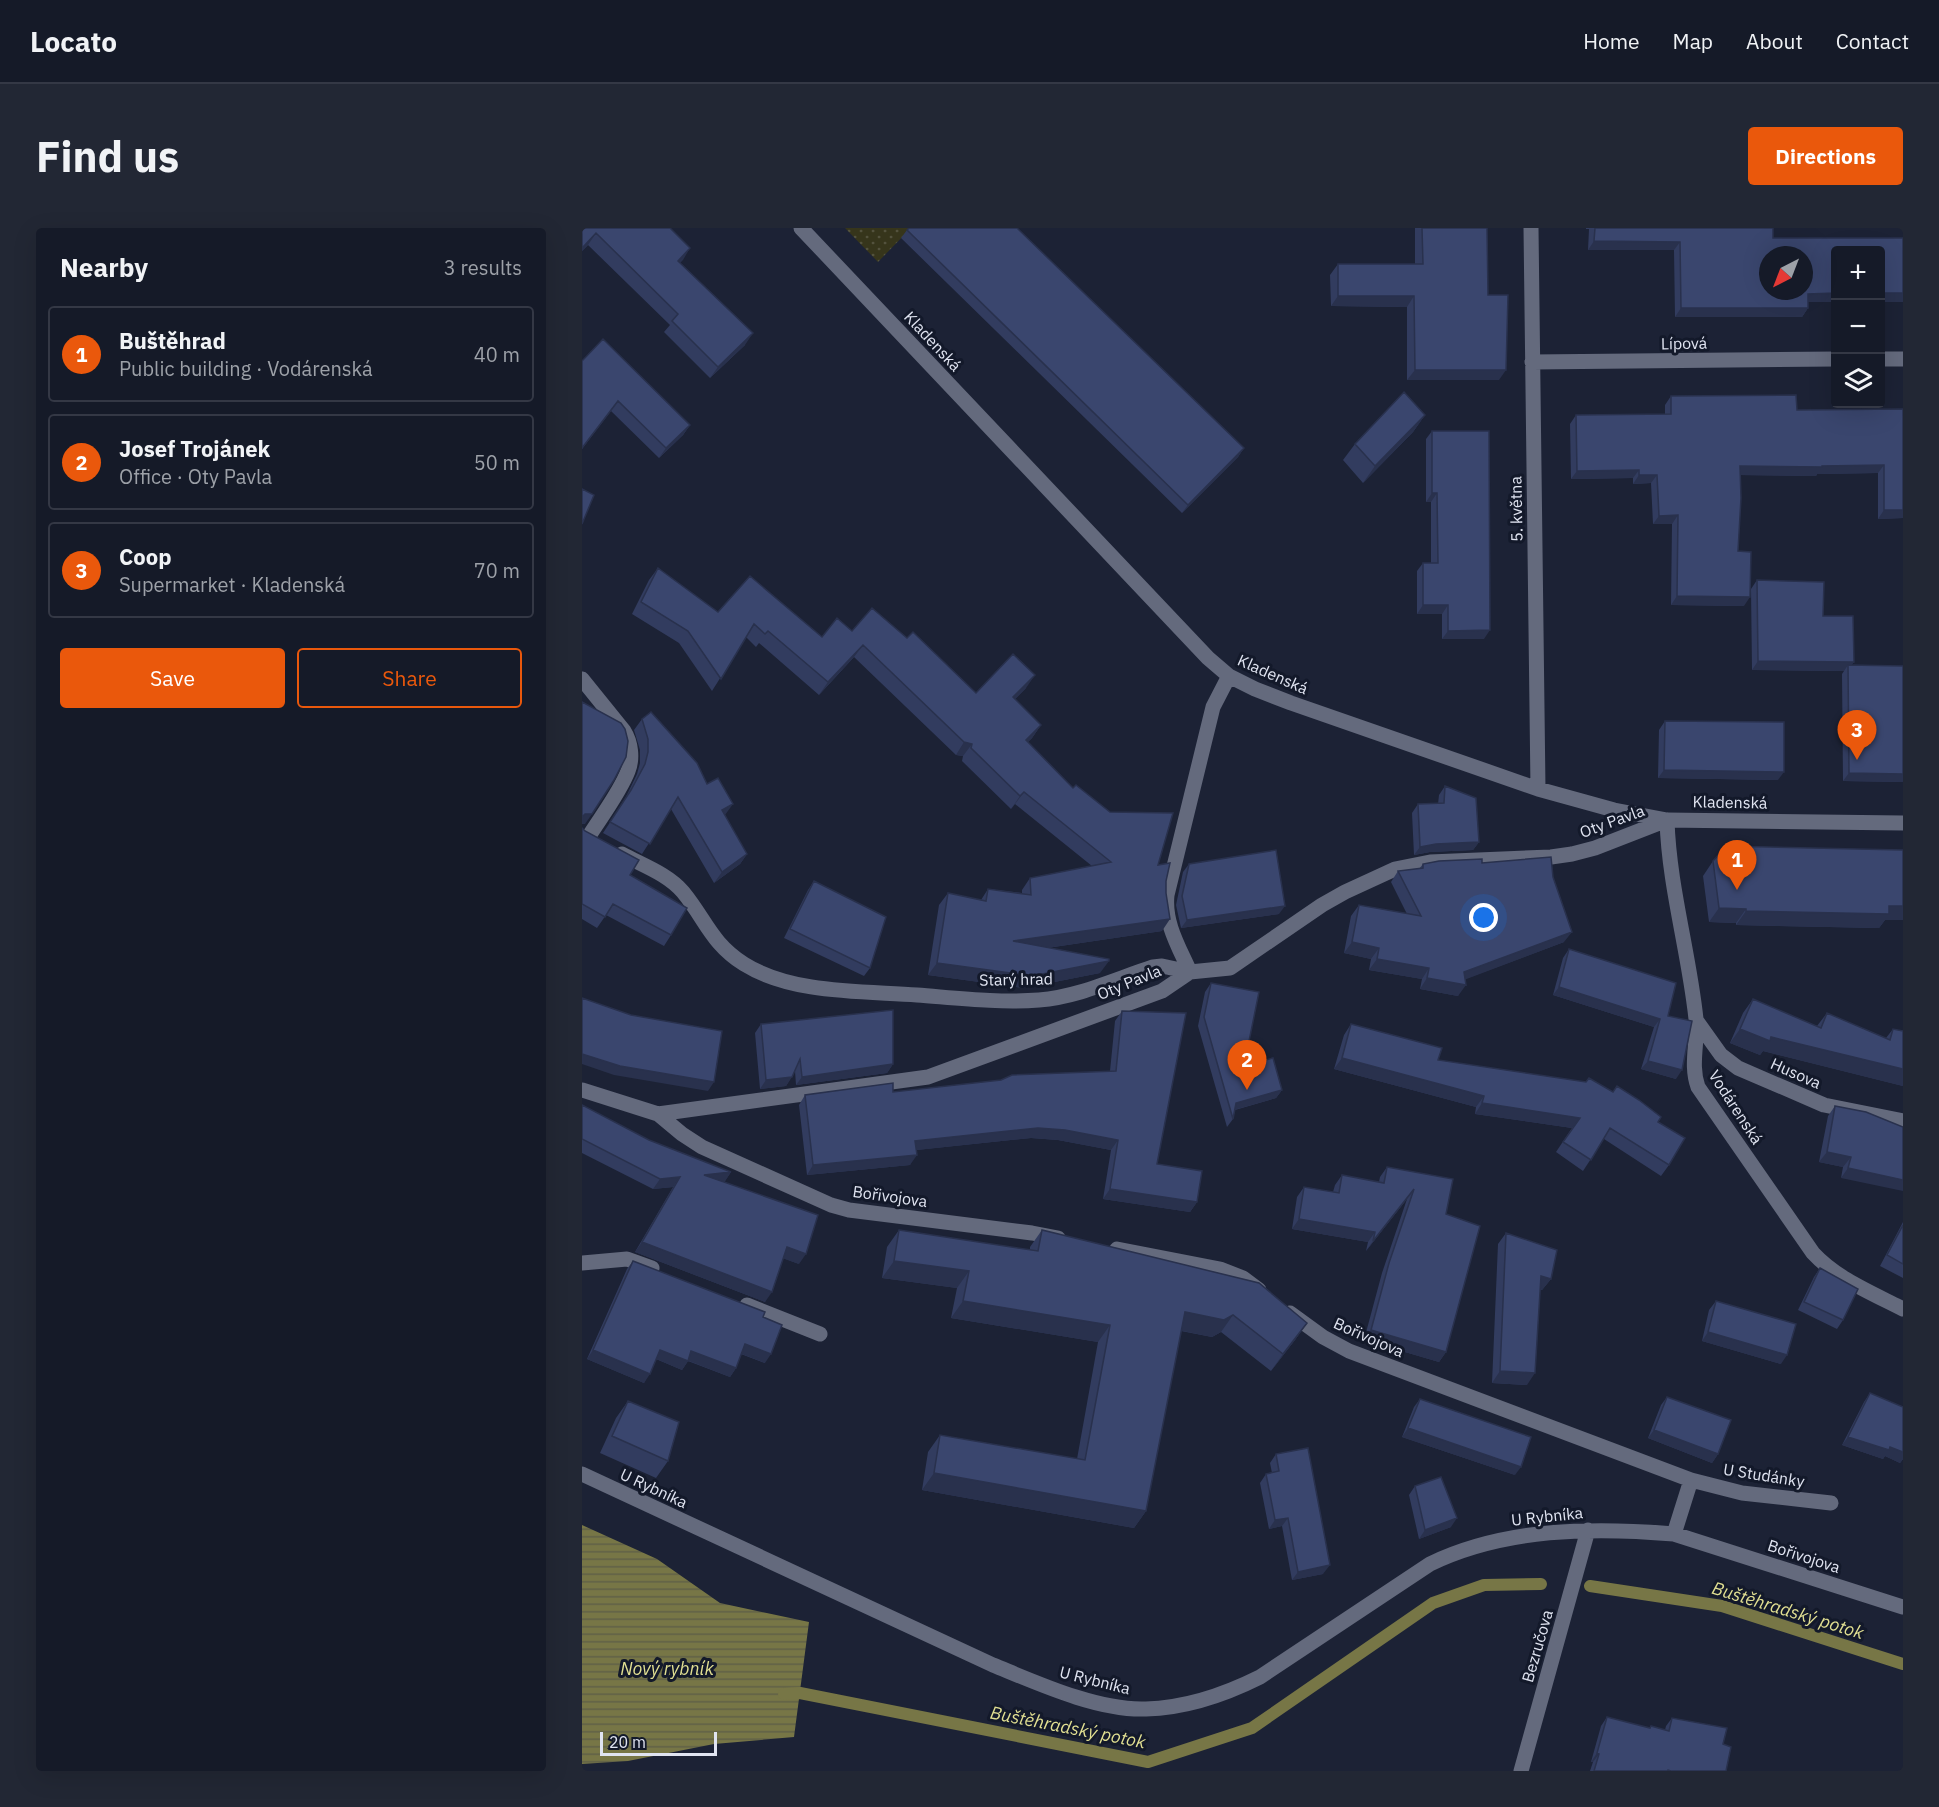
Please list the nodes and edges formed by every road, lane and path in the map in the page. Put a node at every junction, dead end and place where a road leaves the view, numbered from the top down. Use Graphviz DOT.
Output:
graph roads {
  1 [pos="801,228"];
  2 [pos="1531,228"];
  3 [pos="1831,359"];
  4 [pos="1885,359"];
  5 [pos="1903,359"];
  6 [pos="1532,362"];
  7 [pos="1228,676"];
  8 [pos="582,678"];
  9 [pos="1538,789"];
  10 [pos="1667,819"];
  11 [pos="1903,823"];
  12 [pos="594,839"];
  13 [pos="1190,972"];
  14 [pos="1696,1020"];
  15 [pos="582,1090"];
  16 [pos="658,1114"];
  17 [pos="1903,1120"];
  18 [pos="1067,1240"];
  19 [pos="1102,1246"];
  20 [pos="582,1263"];
  21 [pos="670,1275"];
  22 [pos="734,1300"];
  23 [pos="1903,1309"];
  24 [pos="820,1334"];
  25 [pos="582,1474"];
  26 [pos="1691,1480"];
  27 [pos="1831,1503"];
  28 [pos="1588,1530"];
  29 [pos="1674,1534"];
  30 [pos="1903,1607"];
  31 [pos="1521,1771"];
  1 -- 7 [label="street, Kladenská"];
  2 -- 6 [label="street, 5. května"];
  3 -- 6 [label="street, Lípová"];
  4 -- 5 [label="street"];
  6 -- 9 [label="street, 5. května"];
  7 -- 9 [label="street, Kladenská"];
  7 -- 13 [label="street"];
  8 -- 12 [label="street"];
  9 -- 10 [label="street, Kladenská"];
  10 -- 11 [label="street, Kladenská"];
  10 -- 13 [label="street, Oty Pavla"];
  10 -- 14 [label="street, Vodárenská"];
  12 -- 13 [label="street, Starý hrad"];
  13 -- 16 [label="street, Oty Pavla"];
  14 -- 17 [label="street, Husova"];
  14 -- 23 [label="street, Vodárenská"];
  15 -- 16 [label="street, Oty Pavla"];
  16 -- 18 [label="street, Bořivojova"];
  19 -- 26 [label="street, Bořivojova"];
  20 -- 21 [label="street"];
  22 -- 24 [label="street"];
  25 -- 28 [label="street, U Rybníka"];
  26 -- 27 [label="street, U Studánky"];
  26 -- 29 [label="street"];
  28 -- 29 [label="street, U Rybníka"];
  28 -- 31 [label="street, Bezručova"];
  29 -- 30 [label="street, Bořivojova"];
}
